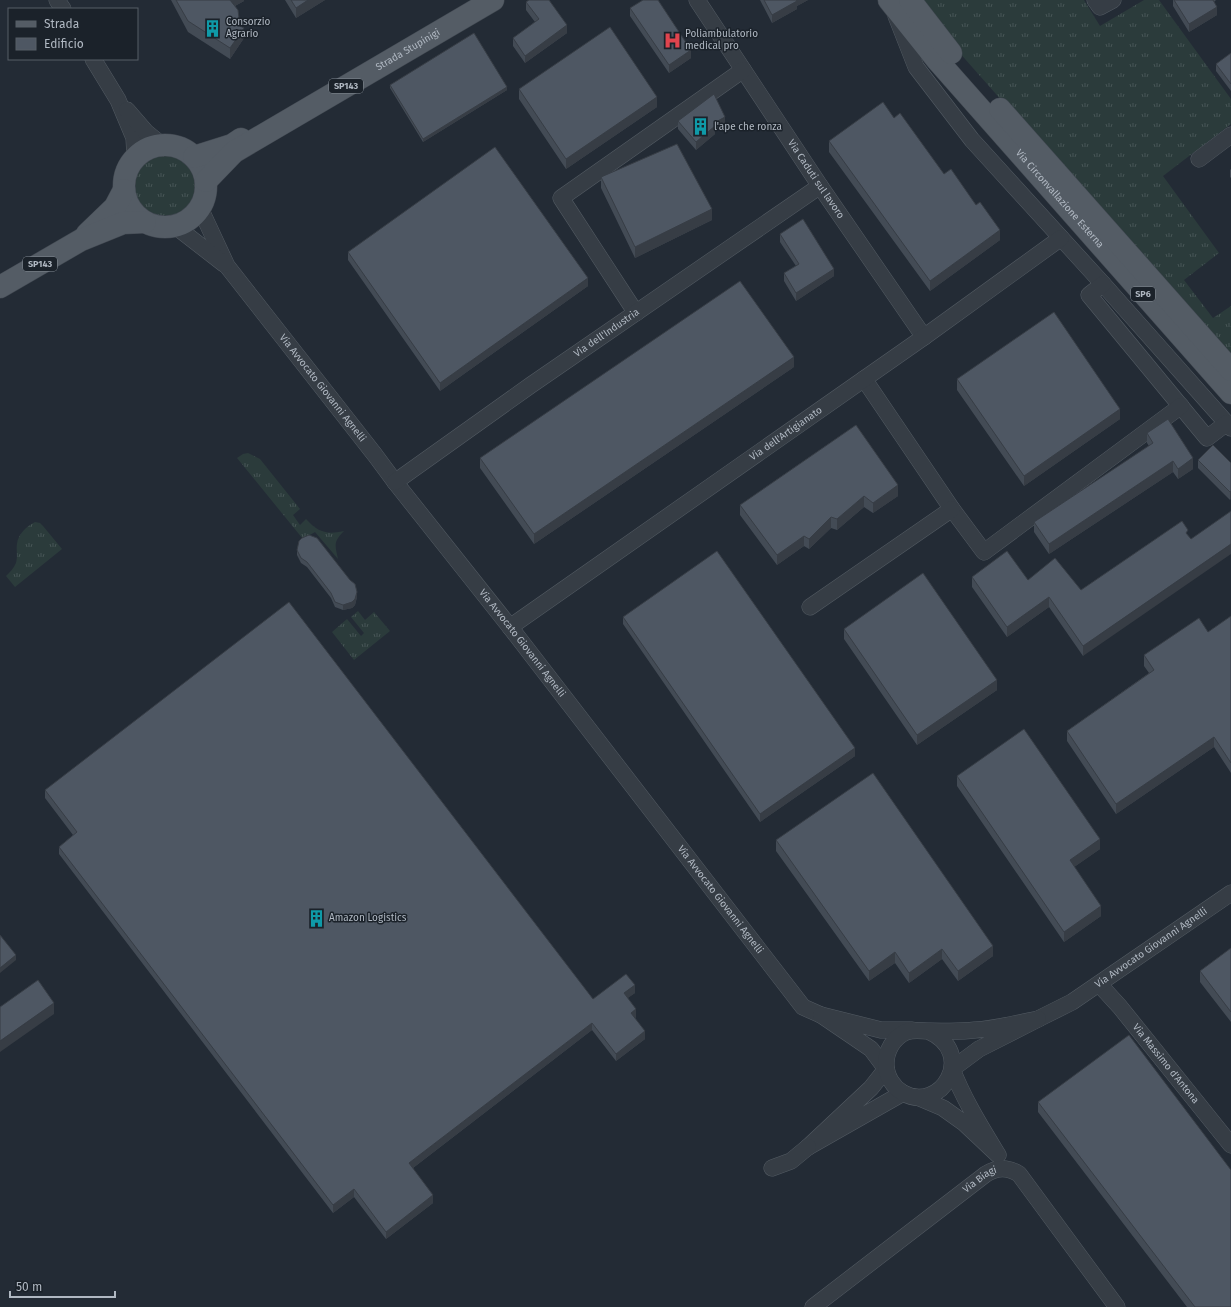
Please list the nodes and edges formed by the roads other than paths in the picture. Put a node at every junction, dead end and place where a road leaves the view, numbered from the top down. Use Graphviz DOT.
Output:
graph roads {
  1 [pos="476,0"];
  2 [pos="493,0"];
  3 [pos="697,0"];
  4 [pos="1095,0"];
  5 [pos="1113,0"];
  6 [pos="896,1"];
  7 [pos="94,60"];
  8 [pos="743,70"];
  9 [pos="118,100"];
  10 [pos="1231,135"];
  11 [pos="162,145"];
  12 [pos="135,157"];
  13 [pos="194,157"];
  14 [pos="1199,159"];
  15 [pos="206,181"];
  16 [pos="820,186"];
  17 [pos="124,190"];
  18 [pos="200,208"];
  19 [pos="145,222"];
  20 [pos="175,226"];
  21 [pos="1061,238"];
  22 [pos="81,240"];
  23 [pos="227,266"];
  24 [pos="1104,284"];
  25 [pos="0,287"];
  26 [pos="636,313"];
  27 [pos="924,337"];
  28 [pos="1231,370"];
  29 [pos="864,379"];
  30 [pos="1231,393"];
  31 [pos="1181,406"];
  32 [pos="1229,426"];
  33 [pos="395,482"];
  34 [pos="952,509"];
  35 [pos="810,607"];
  36 [pos="510,627"];
  37 [pos="1231,893"];
  38 [pos="1099,984"];
  39 [pos="821,1015"];
  40 [pos="1038,1019"];
  41 [pos="922,1030"];
  42 [pos="886,1069"];
  43 [pos="952,1069"];
  44 [pos="910,1095"];
  45 [pos="1231,1145"];
  46 [pos="808,1147"];
  47 [pos="997,1154"];
  48 [pos="772,1168"];
  49 [pos="1010,1169"];
  50 [pos="813,1307"];
  51 [pos="1117,1307"];
  1 -- 13 [label="main road, Strada Stupinigi / SP143"];
  2 -- 15 [label="main road, Strada Stupinigi / SP143"];
  3 -- 8 [label="street, Via Caduti sul lavoro"];
  4 -- 5 [label="street"];
  6 -- 21 [label="street"];
  6 -- 28 [label="main road, Via Circonvallazione Esterna / SP6"];
  6 -- 30 [label="main road, Via Circonvallazione Esterna / SP6"];
  7 -- 9 [label="street"];
  8 -- 16 [label="street, Via Caduti sul lavoro"];
  8 -- 26 [label="street"];
  9 -- 11 [label="street"];
  9 -- 12 [label="street"];
  10 -- 14 [label="street"];
  11 -- 12 [label="main road"];
  11 -- 13 [label="main road"];
  12 -- 17 [label="main road"];
  13 -- 15 [label="main road"];
  15 -- 18 [label="main road"];
  16 -- 26 [label="street, Via dell'Industria"];
  16 -- 27 [label="street, Via Caduti sul lavoro"];
  17 -- 19 [label="main road"];
  17 -- 22 [label="main road, SP143"];
  18 -- 20 [label="main road"];
  18 -- 23 [label="street, Via Avvocato Giovanni Agnelli"];
  19 -- 20 [label="main road"];
  19 -- 22 [label="main road, SP143"];
  20 -- 23 [label="street, Via Avvocato Giovanni Agnelli"];
  21 -- 24 [label="street"];
  21 -- 27 [label="street, Via dell'Artigianato"];
  22 -- 25 [label="main road, SP143"];
  23 -- 33 [label="street, Via Avvocato Giovanni Agnelli"];
  24 -- 31 [label="street"];
  24 -- 32 [label="street"];
  26 -- 33 [label="street, Via dell'Industria"];
  27 -- 29 [label="street, Via dell'Artigianato"];
  29 -- 34 [label="street"];
  29 -- 36 [label="street, Via dell'Artigianato"];
  31 -- 32 [label="street"];
  31 -- 34 [label="street"];
  33 -- 36 [label="street, Via Avvocato Giovanni Agnelli"];
  34 -- 35 [label="street"];
  36 -- 39 [label="street, Via Avvocato Giovanni Agnelli"];
  37 -- 38 [label="street, Via Avvocato Giovanni Agnelli"];
  38 -- 40 [label="street, Via Avvocato Giovanni Agnelli"];
  38 -- 45 [label="street, Via Massimo d'Antona"];
  39 -- 41 [label="street"];
  39 -- 42 [label="street"];
  40 -- 41 [label="street"];
  40 -- 43 [label="street, Via Avvocato Giovanni Agnelli"];
  41 -- 42 [label="street"];
  41 -- 43 [label="street"];
  42 -- 44 [label="street"];
  42 -- 46 [label="street"];
  43 -- 44 [label="street"];
  43 -- 47 [label="street"];
  44 -- 46 [label="street"];
  44 -- 47 [label="street"];
  46 -- 48 [label="street"];
  47 -- 49 [label="street"];
  49 -- 50 [label="street, Via Biagi"];
  49 -- 51 [label="street, Via Biagi"];
}
